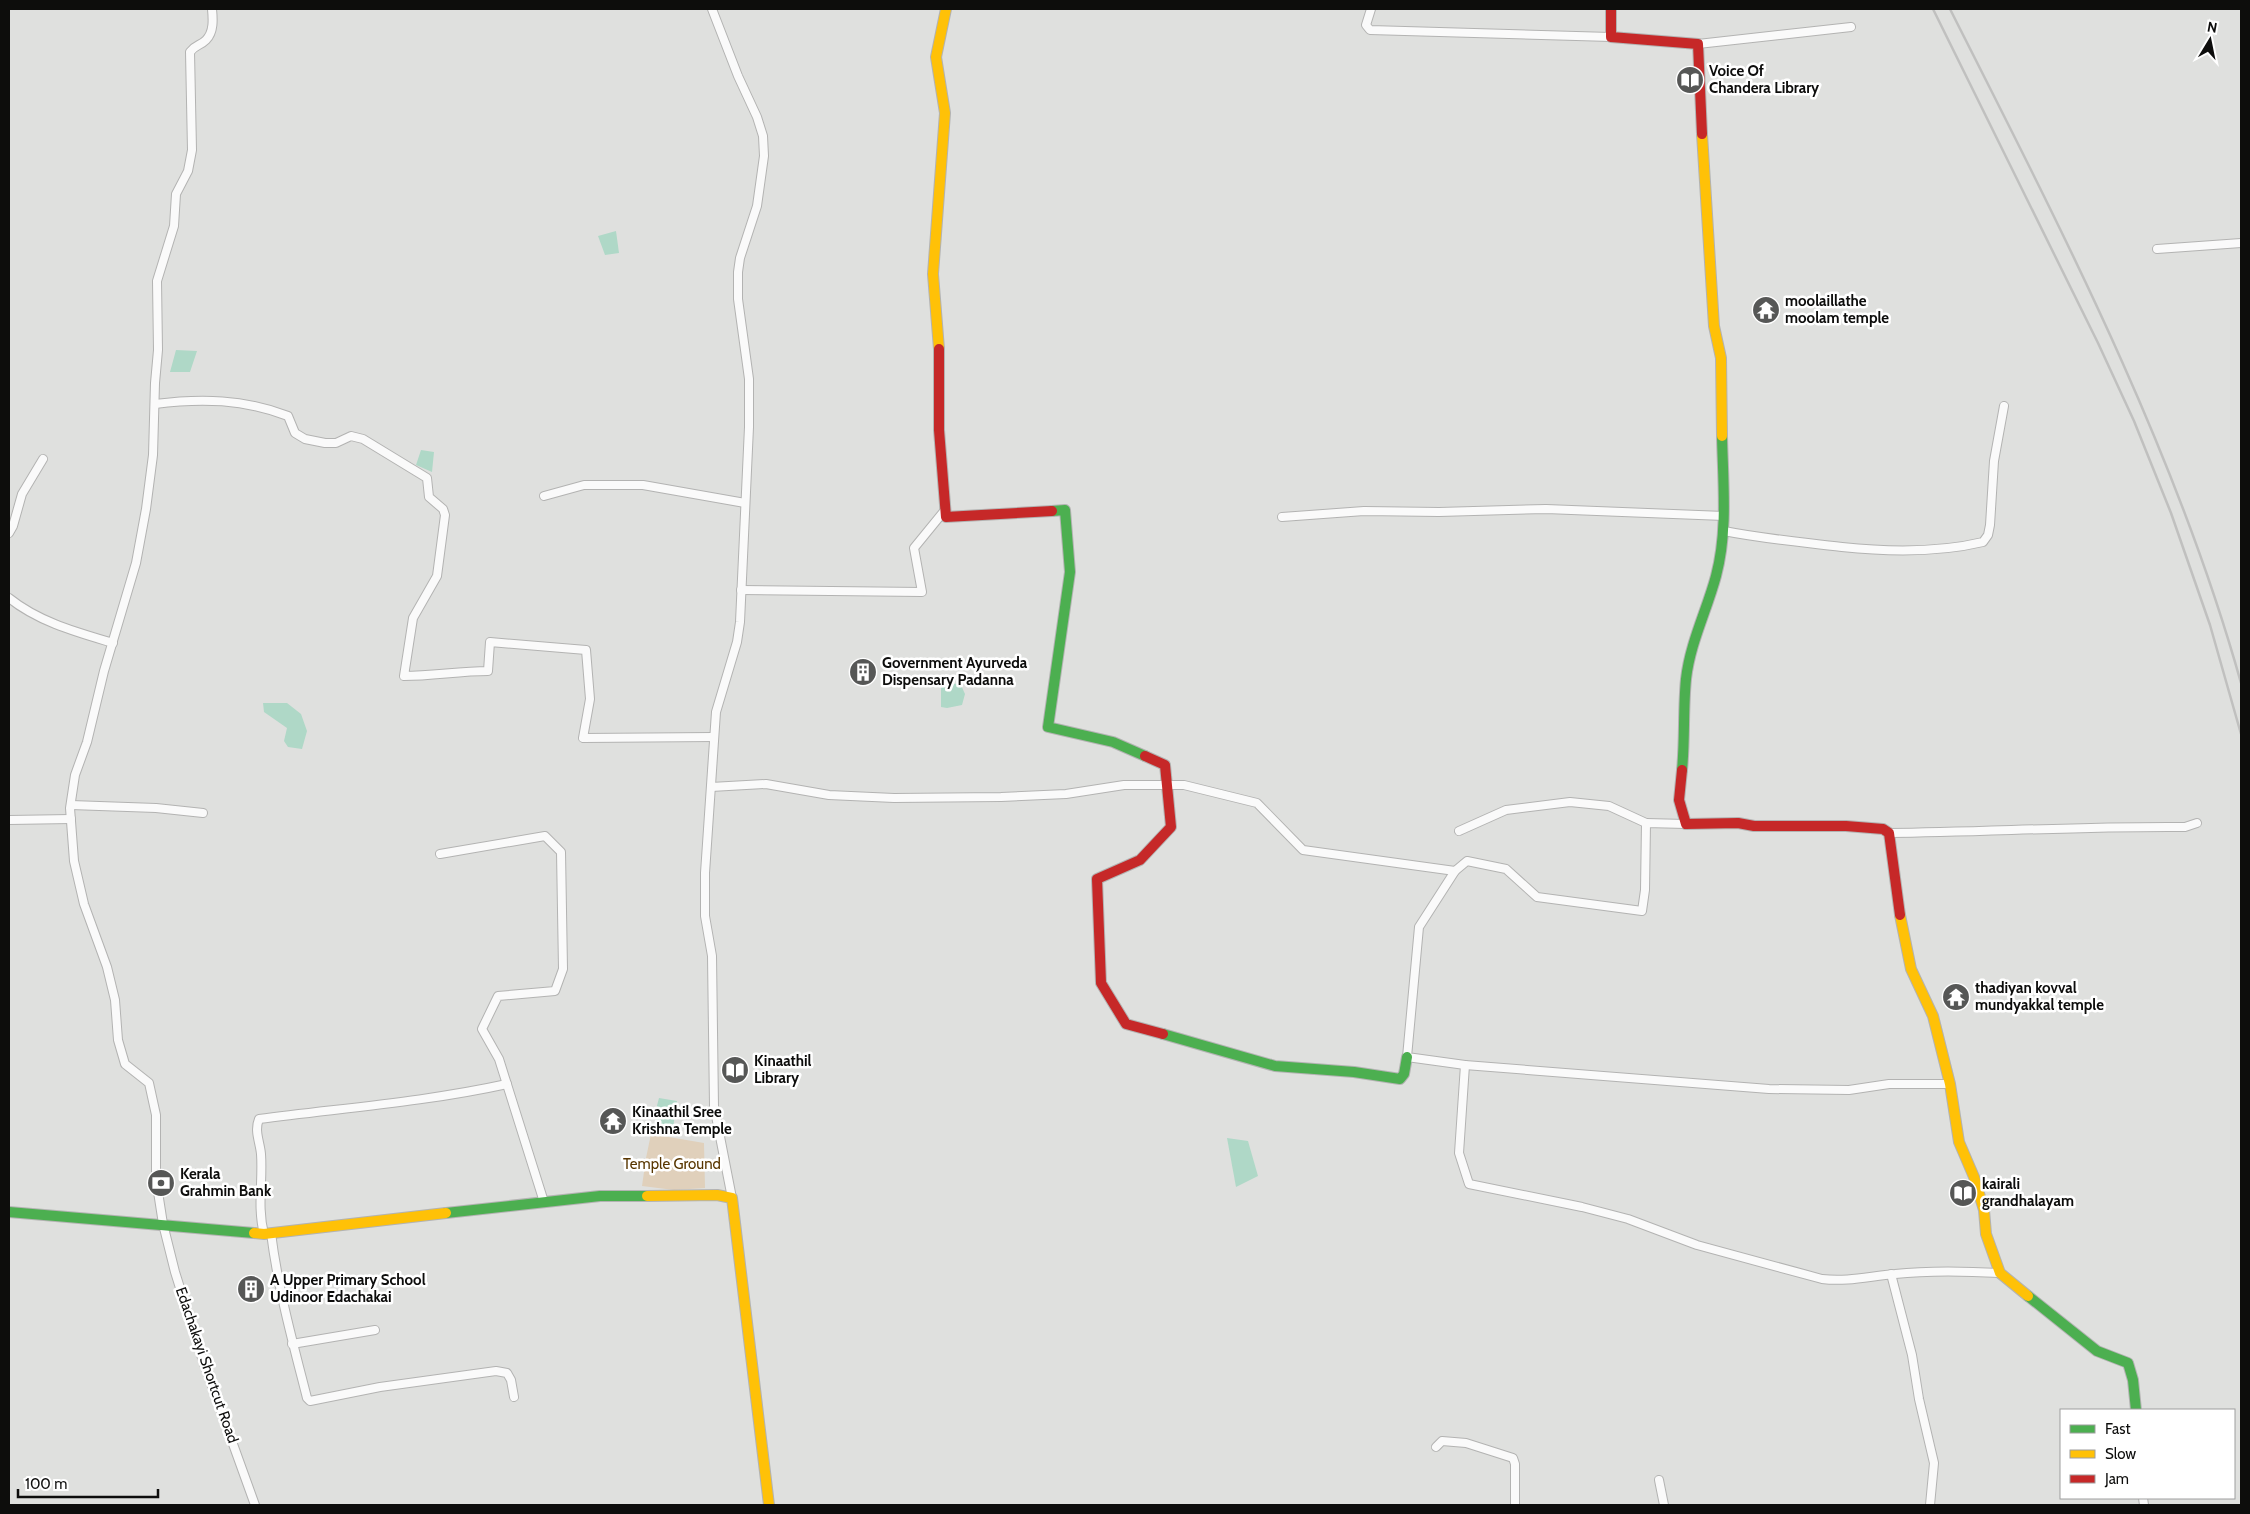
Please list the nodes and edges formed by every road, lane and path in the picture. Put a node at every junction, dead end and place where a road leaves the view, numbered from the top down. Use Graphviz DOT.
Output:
graph roads {
  1 [pos="212,9"];
  2 [pos="712,9"];
  3 [pos="946,9"];
  4 [pos="1371,9"];
  5 [pos="1611,9"];
  6 [pos="1851,27"];
  7 [pos="1611,38"];
  8 [pos="1698,44"];
  9 [pos="2241,243"];
  10 [pos="2157,249"];
  11 [pos="155,404"];
  12 [pos="2004,406"];
  13 [pos="43,459"];
  14 [pos="544,496"];
  15 [pos="745,503"];
  16 [pos="945,510"];
  17 [pos="1724,516"];
  18 [pos="1282,517"];
  19 [pos="1724,531"];
  20 [pos="9,532"];
  21 [pos="741,590"];
  22 [pos="9,598"];
  23 [pos="113,643"];
  24 [pos="714,737"];
  25 [pos="1167,785"];
  26 [pos="711,787"];
  27 [pos="70,806"];
  28 [pos="203,813"];
  29 [pos="71,819"];
  30 [pos="9,820"];
  31 [pos="1646,823"];
  32 [pos="2197,823"];
  33 [pos="1686,824"];
  34 [pos="1459,831"];
  35 [pos="1889,833"];
  36 [pos="440,854"];
  37 [pos="1455,871"];
  38 [pos="1407,1058"];
  39 [pos="1465,1065"];
  40 [pos="507,1084"];
  41 [pos="1950,1084"];
  42 [pos="732,1198"];
  43 [pos="544,1202"];
  44 [pos="9,1212"];
  45 [pos="163,1224"];
  46 [pos="267,1233"];
  47 [pos="2000,1273"];
  48 [pos="1891,1274"];
  49 [pos="375,1330"];
  50 [pos="292,1344"];
  51 [pos="514,1397"];
  52 [pos="2136,1409"];
  53 [pos="1436,1447"];
  54 [pos="1659,1480"];
  55 [pos="255,1505"];
  56 [pos="768,1505"];
  57 [pos="1515,1505"];
  58 [pos="1664,1505"];
  59 [pos="1930,1505"];
  1 -- 11 [label="street, Edachakayi Shortcut Road"];
  2 -- 15 [label="street"];
  3 -- 16 [label="street"];
  4 -- 7 [label="street"];
  5 -- 7 [label="street"];
  6 -- 8 [label="street"];
  7 -- 8 [label="street"];
  8 -- 17 [label="street"];
  9 -- 10 [label="street"];
  11 -- 23 [label="street, Edachakayi Shortcut Road"];
  11 -- 24 [label="street"];
  12 -- 19 [label="street"];
  13 -- 20 [label="street"];
  14 -- 15 [label="street"];
  15 -- 21 [label="street"];
  16 -- 21 [label="street"];
  16 -- 25 [label="street"];
  17 -- 18 [label="street"];
  17 -- 19 [label="street"];
  19 -- 33 [label="street"];
  21 -- 24 [label="street"];
  22 -- 23 [label="street"];
  23 -- 27 [label="street, Edachakayi Shortcut Road"];
  24 -- 26 [label="street"];
  25 -- 26 [label="street"];
  25 -- 37 [label="street"];
  25 -- 38 [label="street"];
  26 -- 42 [label="street"];
  27 -- 28 [label="street"];
  27 -- 29 [label="street, Edachakayi Shortcut Road"];
  29 -- 30 [label="street"];
  29 -- 45 [label="street, Edachakayi Shortcut Road"];
  31 -- 33 [label="street"];
  31 -- 34 [label="street"];
  31 -- 37 [label="street"];
  32 -- 35 [label="street"];
  33 -- 35 [label="street"];
  35 -- 41 [label="street"];
  36 -- 40 [label="street"];
  37 -- 38 [label="street"];
  38 -- 39 [label="street"];
  39 -- 41 [label="street"];
  39 -- 48 [label="street"];
  40 -- 43 [label="street"];
  40 -- 46 [label="street"];
  41 -- 47 [label="street"];
  42 -- 43 [label="street"];
  42 -- 56 [label="street"];
  43 -- 46 [label="street"];
  44 -- 45 [label="street"];
  45 -- 46 [label="street"];
  45 -- 55 [label="street, Edachakayi Shortcut Road"];
  46 -- 50 [label="street"];
  47 -- 48 [label="street"];
  47 -- 52 [label="street"];
  48 -- 59 [label="street"];
  49 -- 50 [label="street"];
  50 -- 51 [label="street"];
  53 -- 57 [label="street"];
  54 -- 58 [label="street"];
}
